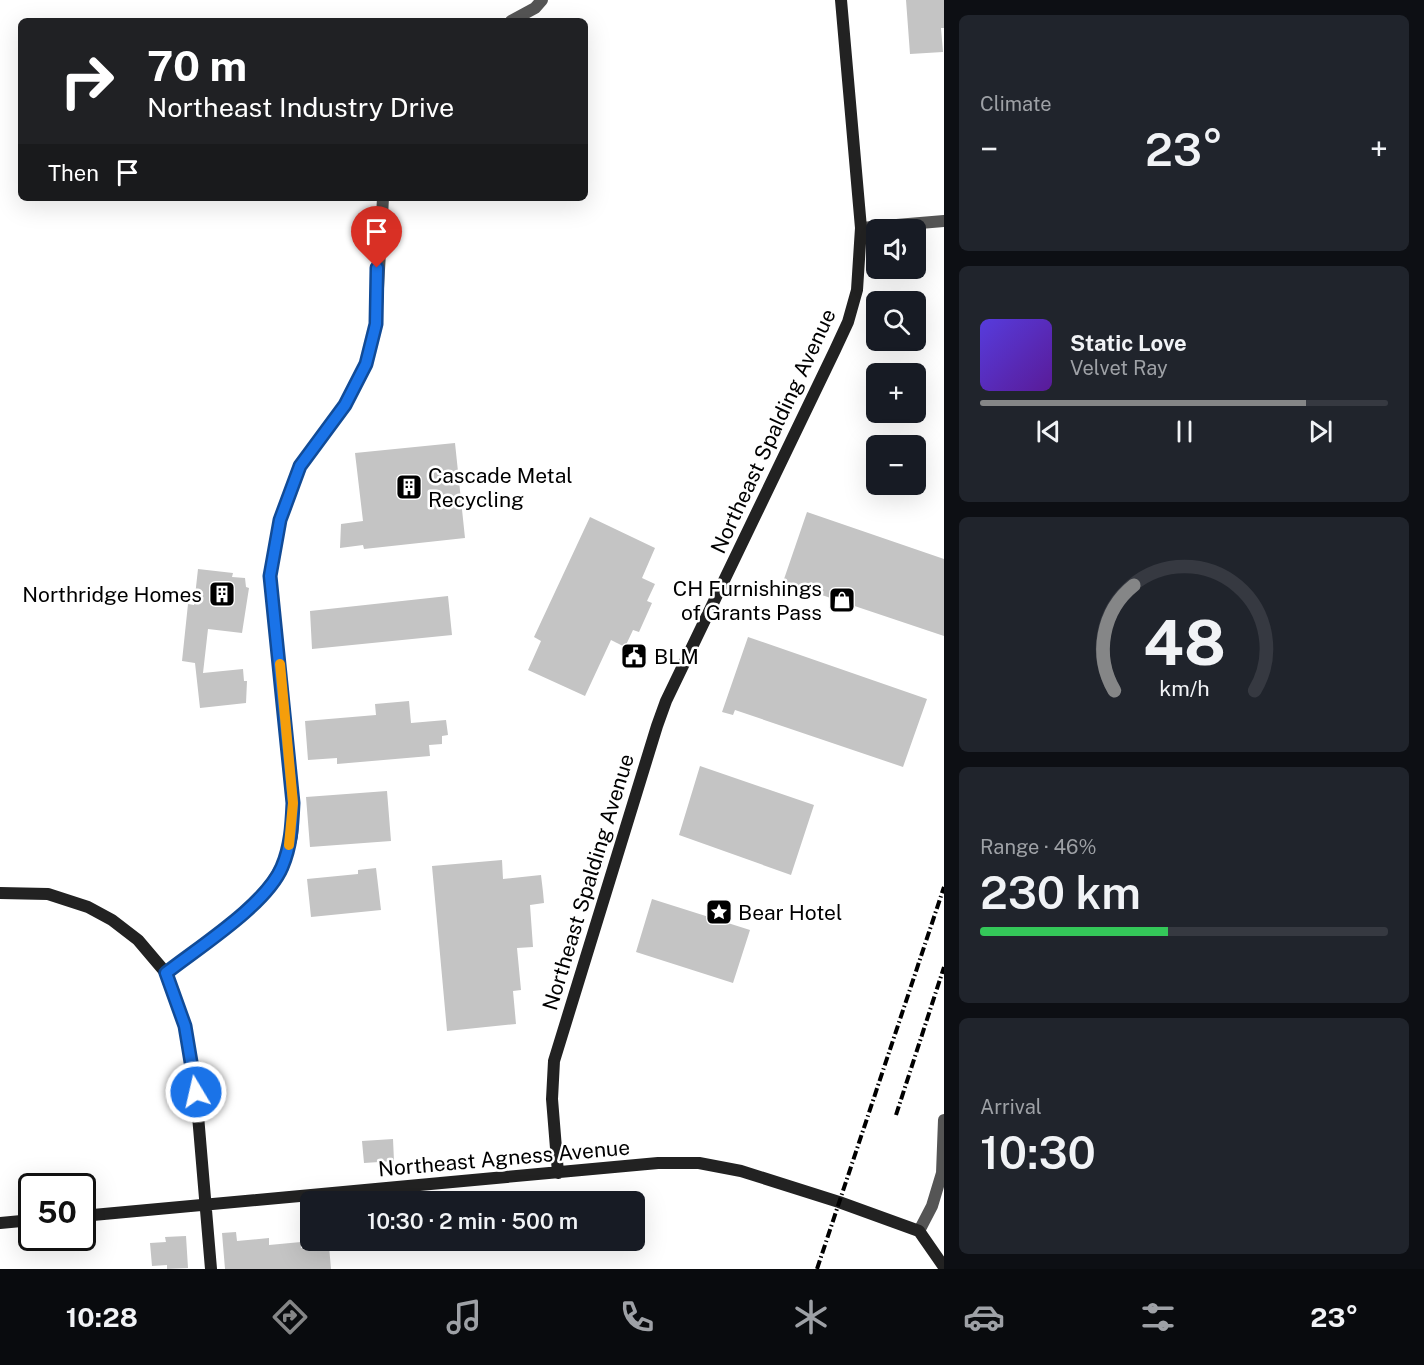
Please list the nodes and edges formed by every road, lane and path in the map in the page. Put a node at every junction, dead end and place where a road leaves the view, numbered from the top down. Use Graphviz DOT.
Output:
graph roads {
  1 [pos="542,0"];
  2 [pos="842,0"];
  3 [pos="517,18"];
  4 [pos="383,201"];
  5 [pos="944,221"];
  6 [pos="861,228"];
  7 [pos="0,893"];
  8 [pos="166,973"];
  9 [pos="944,1120"];
  10 [pos="558,1173"];
  11 [pos="205,1206"];
  12 [pos="96,1215"];
  13 [pos="18,1221"];
  14 [pos="0,1223"];
  15 [pos="919,1231"];
  16 [pos="944,1267"];
  17 [pos="211,1269"];
  1 -- 3 [label="street"];
  2 -- 6 [label="street, Northeast Spalding Avenue"];
  4 -- 8 [label="street"];
  5 -- 6 [label="street"];
  6 -- 10 [label="street, Northeast Spalding Avenue"];
  7 -- 8 [label="street"];
  8 -- 11 [label="street"];
  9 -- 15 [label="street"];
  10 -- 11 [label="street, Northeast Agness Avenue"];
  10 -- 15 [label="street, Northeast Agness Avenue"];
  11 -- 12 [label="street, Northeast Agness Avenue"];
  11 -- 17 [label="street"];
  13 -- 14 [label="street"];
  15 -- 16 [label="street"];
}
